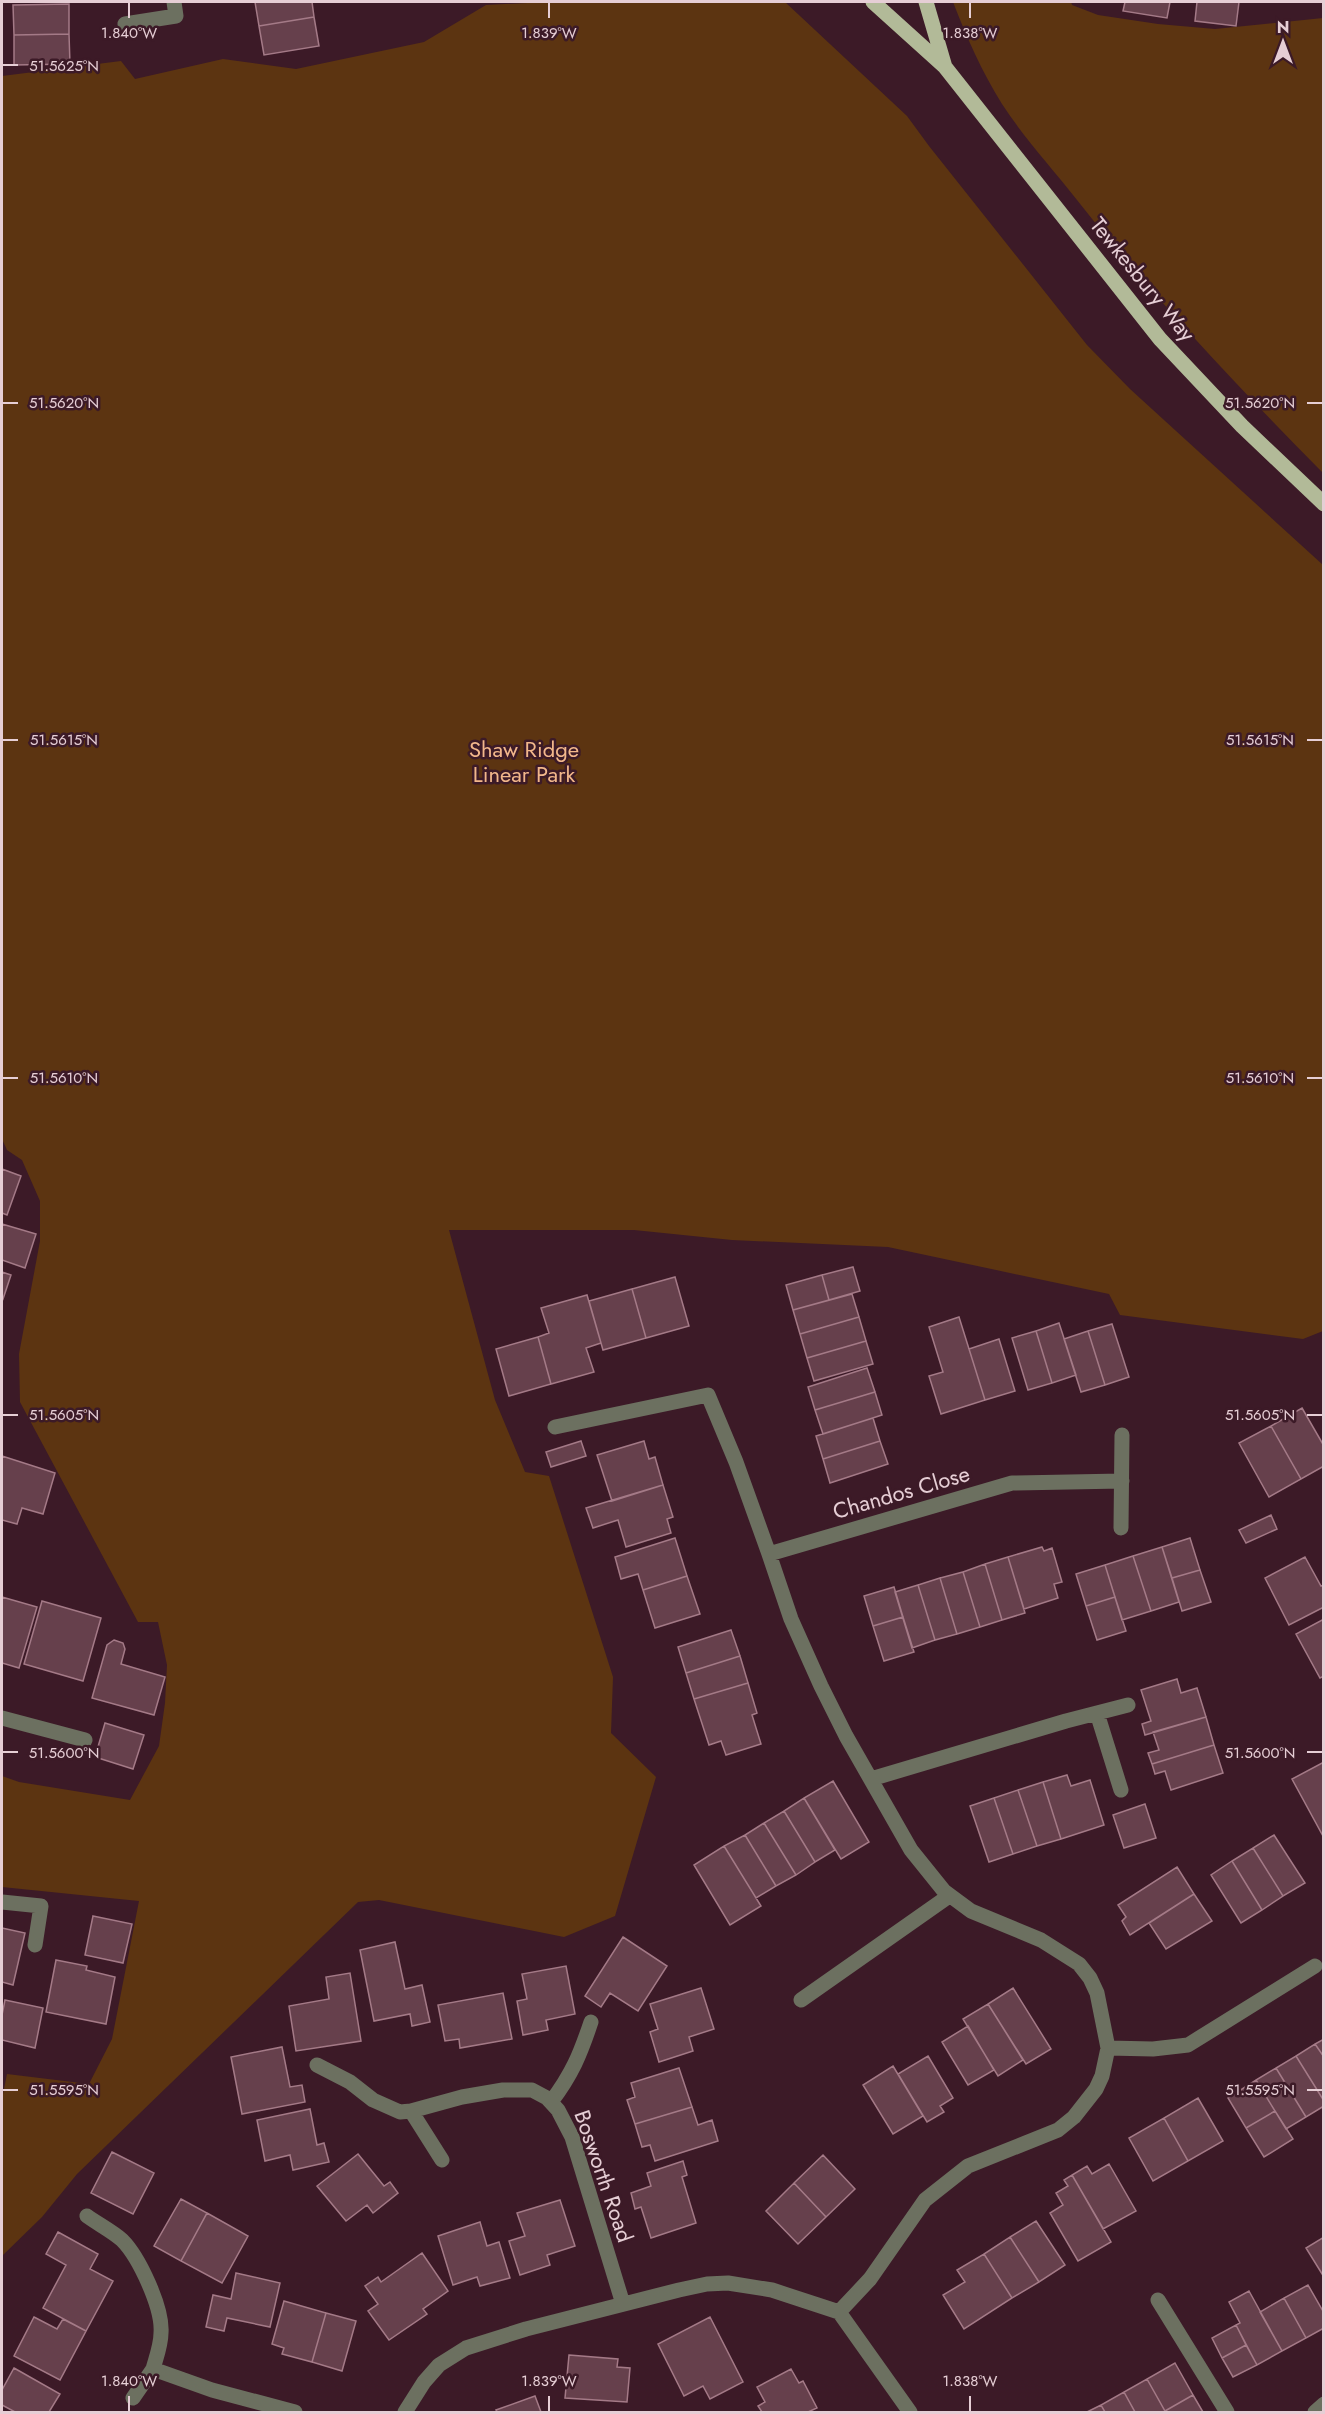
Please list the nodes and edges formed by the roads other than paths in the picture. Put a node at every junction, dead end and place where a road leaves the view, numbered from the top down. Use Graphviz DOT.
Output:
graph roads {
  1 [pos="174,2"];
  2 [pos="873,2"];
  3 [pos="926,2"];
  4 [pos="125,24"];
  5 [pos="945,67"];
  6 [pos="1323,504"];
  7 [pos="555,1427"];
  8 [pos="1122,1435"];
  9 [pos="1122,1480"];
  10 [pos="1121,1528"];
  11 [pos="770,1554"];
  12 [pos="1128,1705"];
  13 [pos="1097,1713"];
  14 [pos="2,1718"];
  15 [pos="85,1740"];
  16 [pos="871,1779"];
  17 [pos="1121,1790"];
  18 [pos="949,1896"];
  19 [pos="2,1902"];
  20 [pos="35,1946"];
  21 [pos="1315,1966"];
  22 [pos="801,2000"];
  23 [pos="591,2022"];
  24 [pos="1108,2048"];
  25 [pos="317,2065"];
  26 [pos="551,2102"];
  27 [pos="411,2112"];
  28 [pos="442,2160"];
  29 [pos="87,2216"];
  30 [pos="1158,2300"];
  31 [pos="624,2304"];
  32 [pos="839,2312"];
  33 [pos="153,2369"];
  34 [pos="134,2398"];
  35 [pos="295,2412"];
  36 [pos="405,2412"];
  37 [pos="910,2412"];
  38 [pos="1227,2412"];
  1 -- 4 [label="street"];
  2 -- 5 [label="main road, Tewkesbury Way"];
  3 -- 5 [label="main road, Tewkesbury Way"];
  5 -- 6 [label="main road, Tewkesbury Way"];
  7 -- 11 [label="street"];
  8 -- 9 [label="street"];
  9 -- 10 [label="street"];
  9 -- 11 [label="street, Chandos Close"];
  11 -- 16 [label="street"];
  12 -- 13 [label="street"];
  13 -- 16 [label="street"];
  13 -- 17 [label="street"];
  14 -- 15 [label="street"];
  16 -- 18 [label="street"];
  18 -- 22 [label="street"];
  18 -- 24 [label="street"];
  19 -- 20 [label="street"];
  21 -- 24 [label="street"];
  23 -- 26 [label="street"];
  24 -- 32 [label="street"];
  25 -- 27 [label="street"];
  26 -- 27 [label="street, Bosworth Road"];
  26 -- 31 [label="street, Bosworth Road"];
  27 -- 28 [label="street"];
  29 -- 33 [label="street"];
  30 -- 38 [label="street"];
  31 -- 32 [label="street"];
  31 -- 36 [label="street"];
  32 -- 37 [label="street"];
  33 -- 34 [label="street"];
  33 -- 35 [label="street"];
}
